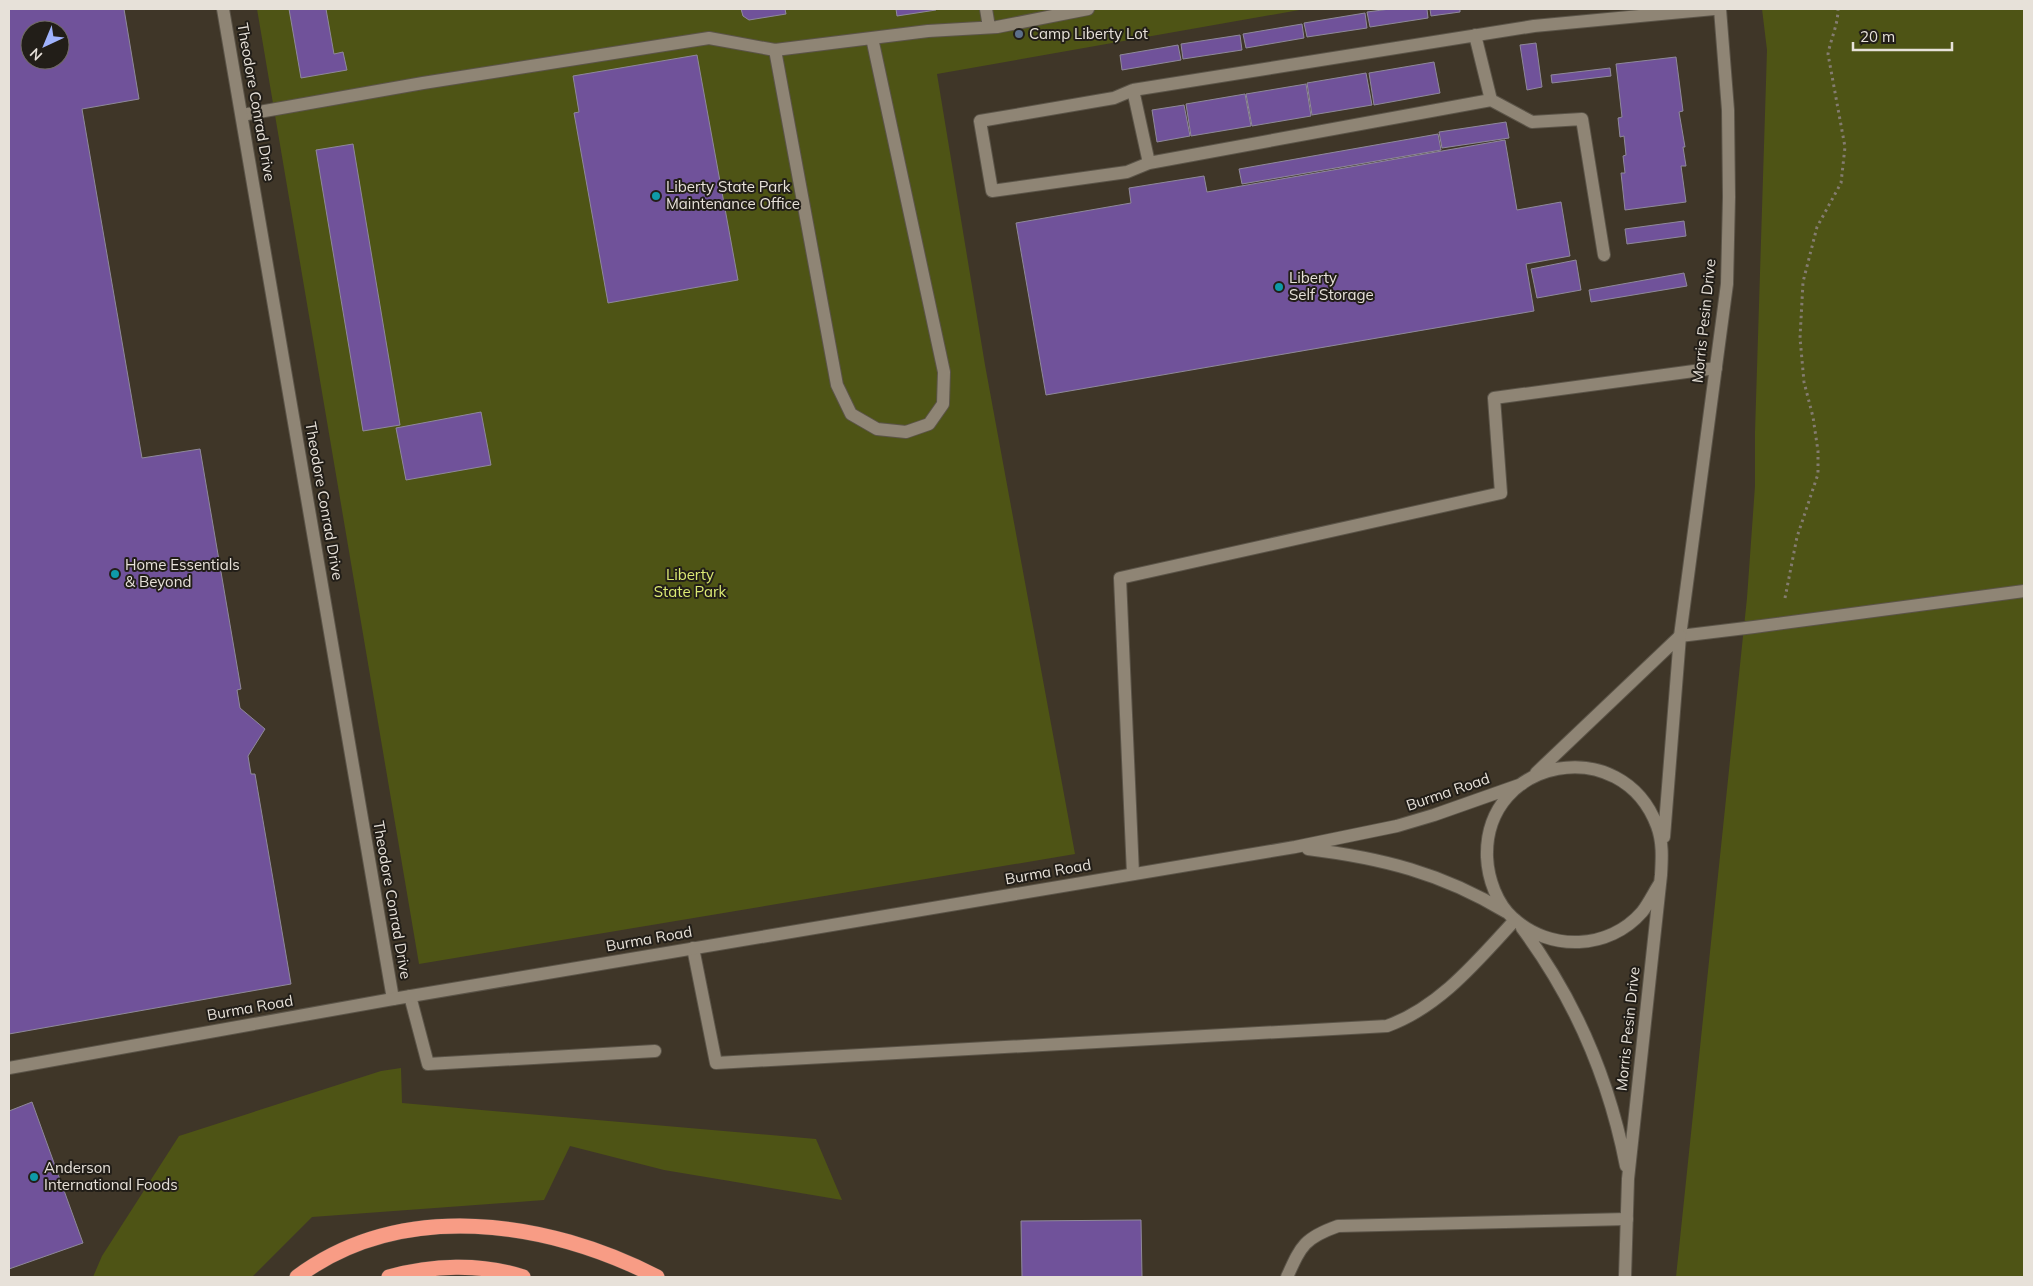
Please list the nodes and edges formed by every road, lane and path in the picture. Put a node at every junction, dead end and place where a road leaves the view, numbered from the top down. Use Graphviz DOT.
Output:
graph roads {
  1 [pos="224,9"];
  2 [pos="986,9"];
  3 [pos="1088,9"];
  4 [pos="1714,9"];
  5 [pos="1720,9"];
  6 [pos="1838,9"];
  7 [pos="989,27"];
  8 [pos="1475,35"];
  9 [pos="872,38"];
  10 [pos="775,50"];
  11 [pos="1133,90"];
  12 [pos="1491,100"];
  13 [pos="242,115"];
  14 [pos="1150,163"];
  15 [pos="1604,255"];
  16 [pos="1716,368"];
  17 [pos="2024,591"];
  18 [pos="1785,598"];
  19 [pos="1680,636"];
  20 [pos="1534,775"];
  21 [pos="1522,784"];
  22 [pos="1295,847"];
  23 [pos="1133,874"];
  24 [pos="1660,879"];
  25 [pos="1513,919"];
  26 [pos="694,948"];
  27 [pos="410,996"];
  28 [pos="393,999"];
  29 [pos="655,1051"];
  30 [pos="9,1068"];
  31 [pos="1628,1179"];
  32 [pos="1627,1219"];
  33 [pos="297,1277"];
  34 [pos="389,1277"];
  35 [pos="523,1277"];
  36 [pos="657,1277"];
  37 [pos="1287,1277"];
  38 [pos="1625,1277"];
  1 -- 13 [label="street, Theodore Conrad Drive"];
  2 -- 7 [label="street"];
  3 -- 7 [label="street"];
  4 -- 8 [label="street"];
  5 -- 16 [label="street, Morris Pesin Drive"];
  6 -- 18 [label="path"];
  7 -- 9 [label="street"];
  8 -- 11 [label="street"];
  8 -- 12 [label="street"];
  9 -- 10 [label="street"];
  9 -- 10 [label="street"];
  10 -- 13 [label="street"];
  11 -- 14 [label="street"];
  11 -- 14 [label="street"];
  12 -- 14 [label="street"];
  12 -- 15 [label="street"];
  13 -- 28 [label="street, Theodore Conrad Drive"];
  16 -- 19 [label="street, Morris Pesin Drive"];
  16 -- 23 [label="street"];
  17 -- 19 [label="street"];
  19 -- 20 [label="street"];
  19 -- 24 [label="street, Morris Pesin Drive"];
  20 -- 21 [label="street"];
  20 -- 24 [label="street"];
  21 -- 22 [label="street, Burma Road"];
  21 -- 25 [label="street"];
  22 -- 23 [label="street, Burma Road"];
  22 -- 25 [label="street, Burma Road"];
  23 -- 26 [label="street, Burma Road"];
  24 -- 25 [label="street"];
  24 -- 31 [label="street, Morris Pesin Drive"];
  25 -- 26 [label="street"];
  25 -- 31 [label="street, Morris Pesin Drive"];
  26 -- 27 [label="street, Burma Road"];
  27 -- 28 [label="street, Burma Road"];
  27 -- 29 [label="street"];
  28 -- 30 [label="street, Burma Road"];
  31 -- 32 [label="street, Morris Pesin Drive"];
  32 -- 37 [label="street"];
  32 -- 38 [label="street, Morris Pesin Drive"];
  33 -- 36 [label="highway"];
  34 -- 35 [label="highway"];
}
